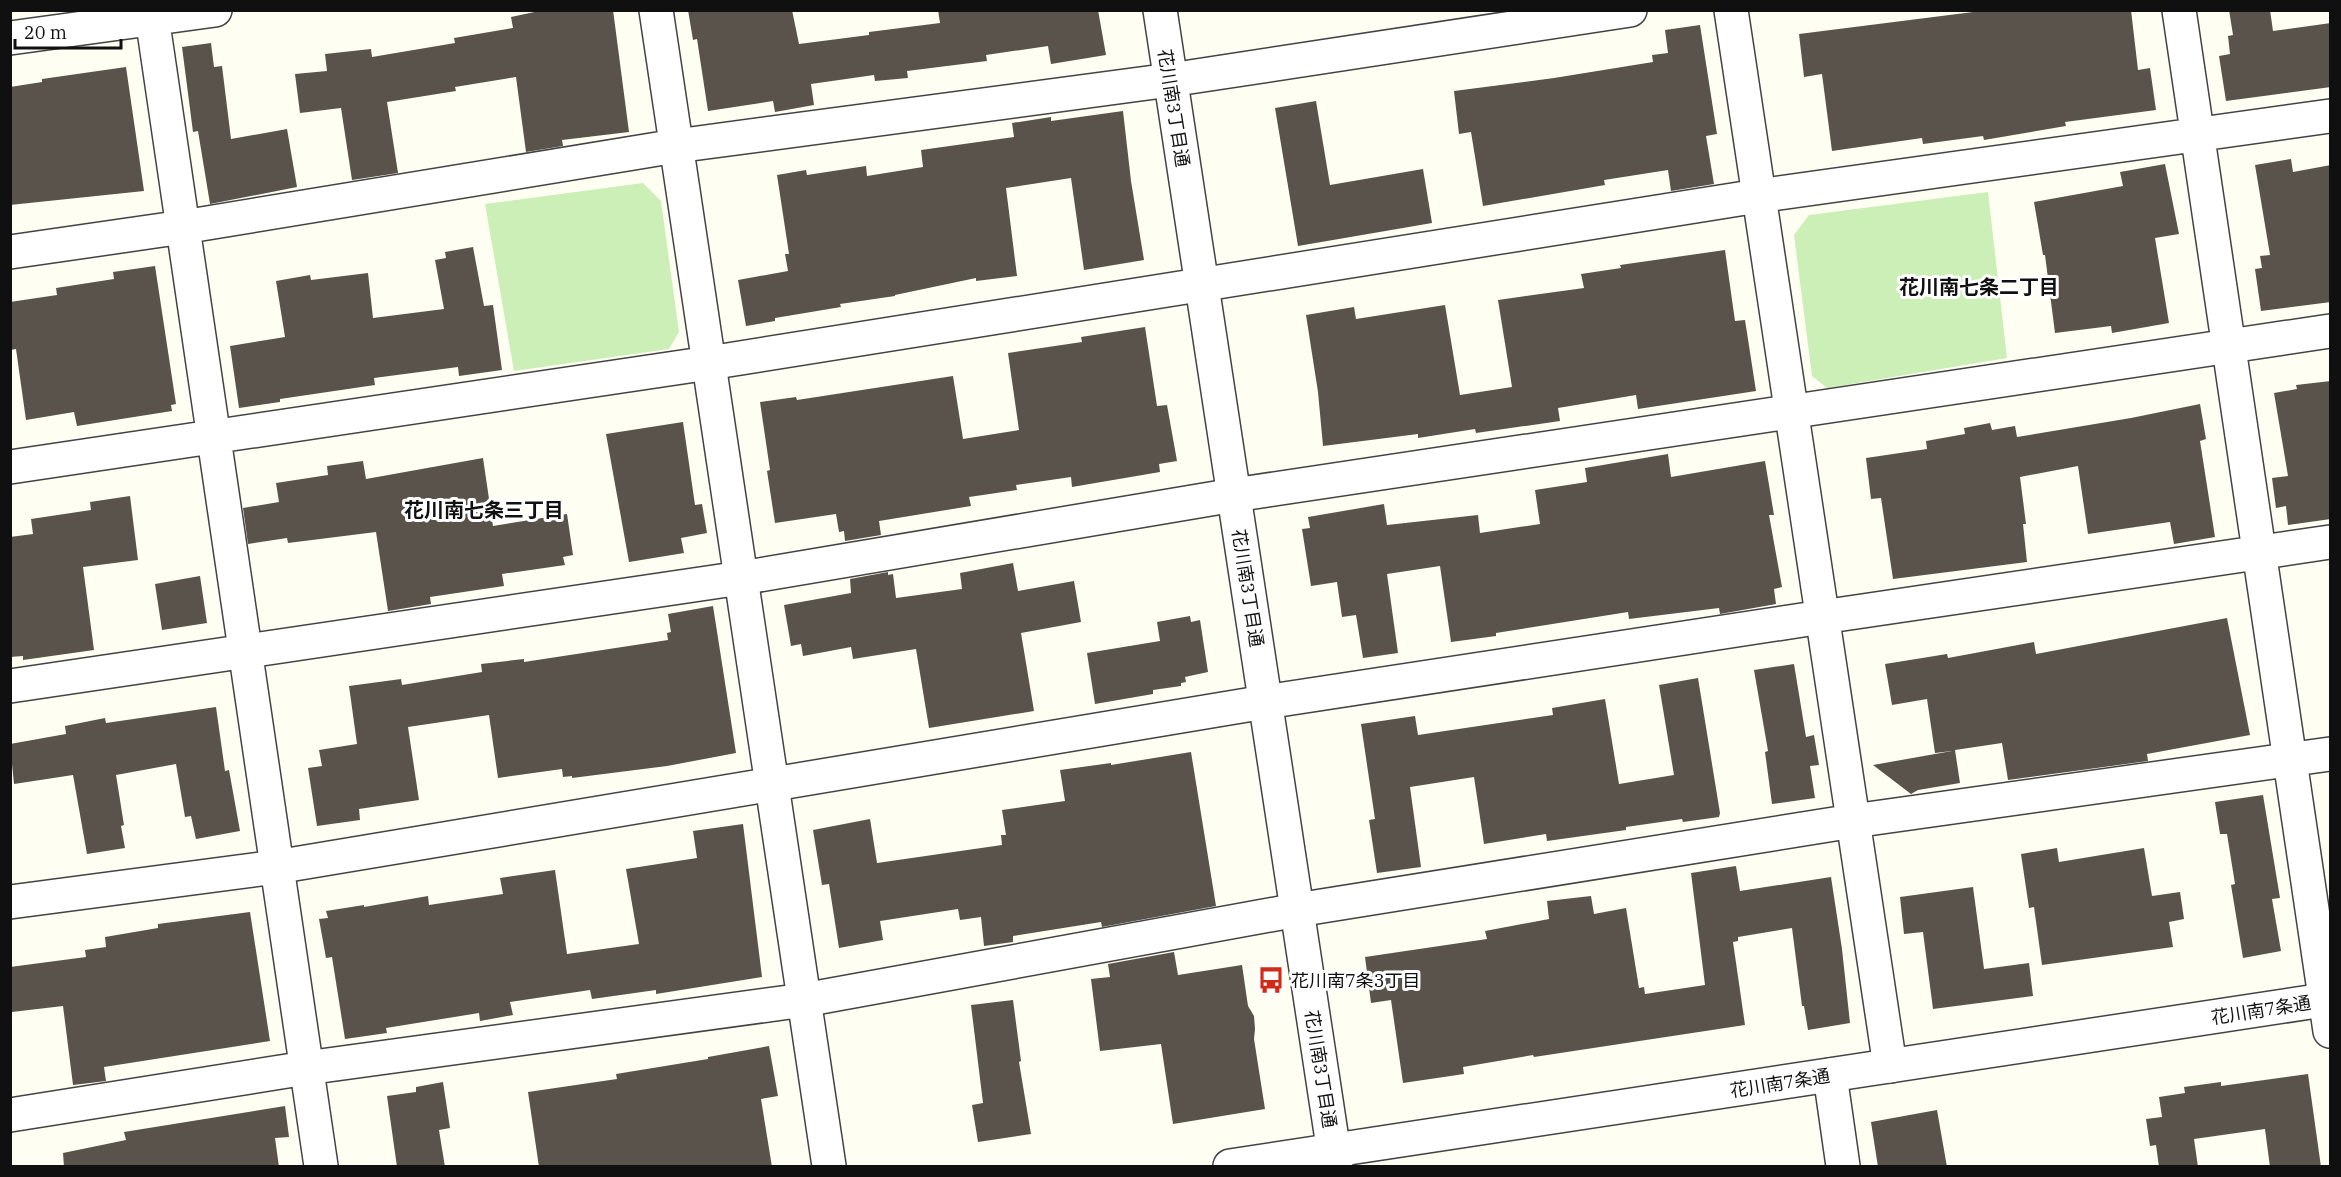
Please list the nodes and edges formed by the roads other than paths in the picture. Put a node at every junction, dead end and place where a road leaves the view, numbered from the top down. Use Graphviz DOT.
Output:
graph roads {
  1 [pos="215,10"];
  2 [pos="656,10"];
  3 [pos="1160,10"];
  4 [pos="1630,10"];
  5 [pos="1731,10"];
  6 [pos="2179,10"];
  7 [pos="152,15"];
  8 [pos="10,38"];
  9 [pos="1170,81"];
  10 [pos="2331,116"];
  11 [pos="2198,136"];
  12 [pos="676,146"];
  13 [pos="1758,196"];
  14 [pos="183,227"];
  15 [pos="10,252"];
  16 [pos="1201,284"];
  17 [pos="2331,331"];
  18 [pos="2228,346"];
  19 [pos="709,363"];
  20 [pos="1791,413"];
  21 [pos="214,437"];
  22 [pos="10,467"];
  23 [pos="1234,495"];
  24 [pos="2331,542"];
  25 [pos="2259,554"];
  26 [pos="741,578"];
  27 [pos="1822,617"];
  28 [pos="245,651"];
  29 [pos="10,686"];
  30 [pos="1265,702"];
  31 [pos="2331,754"];
  32 [pos="2290,760"];
  33 [pos="771,783"];
  34 [pos="1853,821"];
  35 [pos="276,867"];
  36 [pos="10,902"];
  37 [pos="1297,910"];
  38 [pos="804,1000"];
  39 [pos="2329,1010"];
  40 [pos="1890,1066"];
  41 [pos="306,1068"];
  42 [pos="1830,1075"];
  43 [pos="10,1115"];
  44 [pos="1335,1158"];
  45 [pos="321,1167"];
  46 [pos="829,1167"];
  47 [pos="1230,1167"];
  48 [pos="1843,1167"];
  1 -- 7 [label="street"];
  2 -- 12 [label="street"];
  3 -- 9 [label="street, 花川南3丁目通"];
  4 -- 9 [label="street"];
  5 -- 13 [label="street"];
  6 -- 11 [label="street"];
  7 -- 8 [label="street"];
  7 -- 14 [label="street"];
  9 -- 12 [label="street"];
  9 -- 16 [label="street, 花川南3丁目通"];
  10 -- 11 [label="street"];
  11 -- 13 [label="street"];
  11 -- 18 [label="street"];
  12 -- 14 [label="street"];
  12 -- 19 [label="street"];
  13 -- 16 [label="street"];
  13 -- 20 [label="street"];
  14 -- 15 [label="street"];
  14 -- 21 [label="street"];
  16 -- 19 [label="street"];
  16 -- 23 [label="street, 花川南3丁目通"];
  17 -- 18 [label="street"];
  18 -- 20 [label="street"];
  18 -- 25 [label="street"];
  19 -- 21 [label="street"];
  19 -- 26 [label="street"];
  20 -- 23 [label="street"];
  20 -- 27 [label="street"];
  21 -- 22 [label="street"];
  21 -- 28 [label="street"];
  23 -- 26 [label="street"];
  23 -- 30 [label="street, 花川南3丁目通"];
  24 -- 25 [label="street"];
  25 -- 27 [label="street"];
  25 -- 32 [label="street"];
  26 -- 28 [label="street"];
  26 -- 33 [label="street"];
  27 -- 30 [label="street"];
  27 -- 34 [label="street"];
  28 -- 29 [label="street"];
  28 -- 35 [label="street"];
  30 -- 33 [label="street"];
  30 -- 37 [label="street, 花川南3丁目通"];
  31 -- 32 [label="street"];
  32 -- 34 [label="street"];
  32 -- 39 [label="street"];
  33 -- 35 [label="street"];
  33 -- 38 [label="street"];
  34 -- 37 [label="street"];
  34 -- 40 [label="street"];
  35 -- 36 [label="street"];
  35 -- 41 [label="street"];
  37 -- 38 [label="street"];
  37 -- 44 [label="street, 花川南3丁目通"];
  38 -- 41 [label="street"];
  38 -- 46 [label="street"];
  39 -- 40 [label="street, 花川南7条通"];
  40 -- 42 [label="street, 花川南7条通"];
  41 -- 43 [label="street"];
  41 -- 45 [label="street"];
  42 -- 44 [label="street, 花川南7条通"];
  42 -- 48 [label="street"];
  44 -- 47 [label="street, 花川南7条通"];
}
